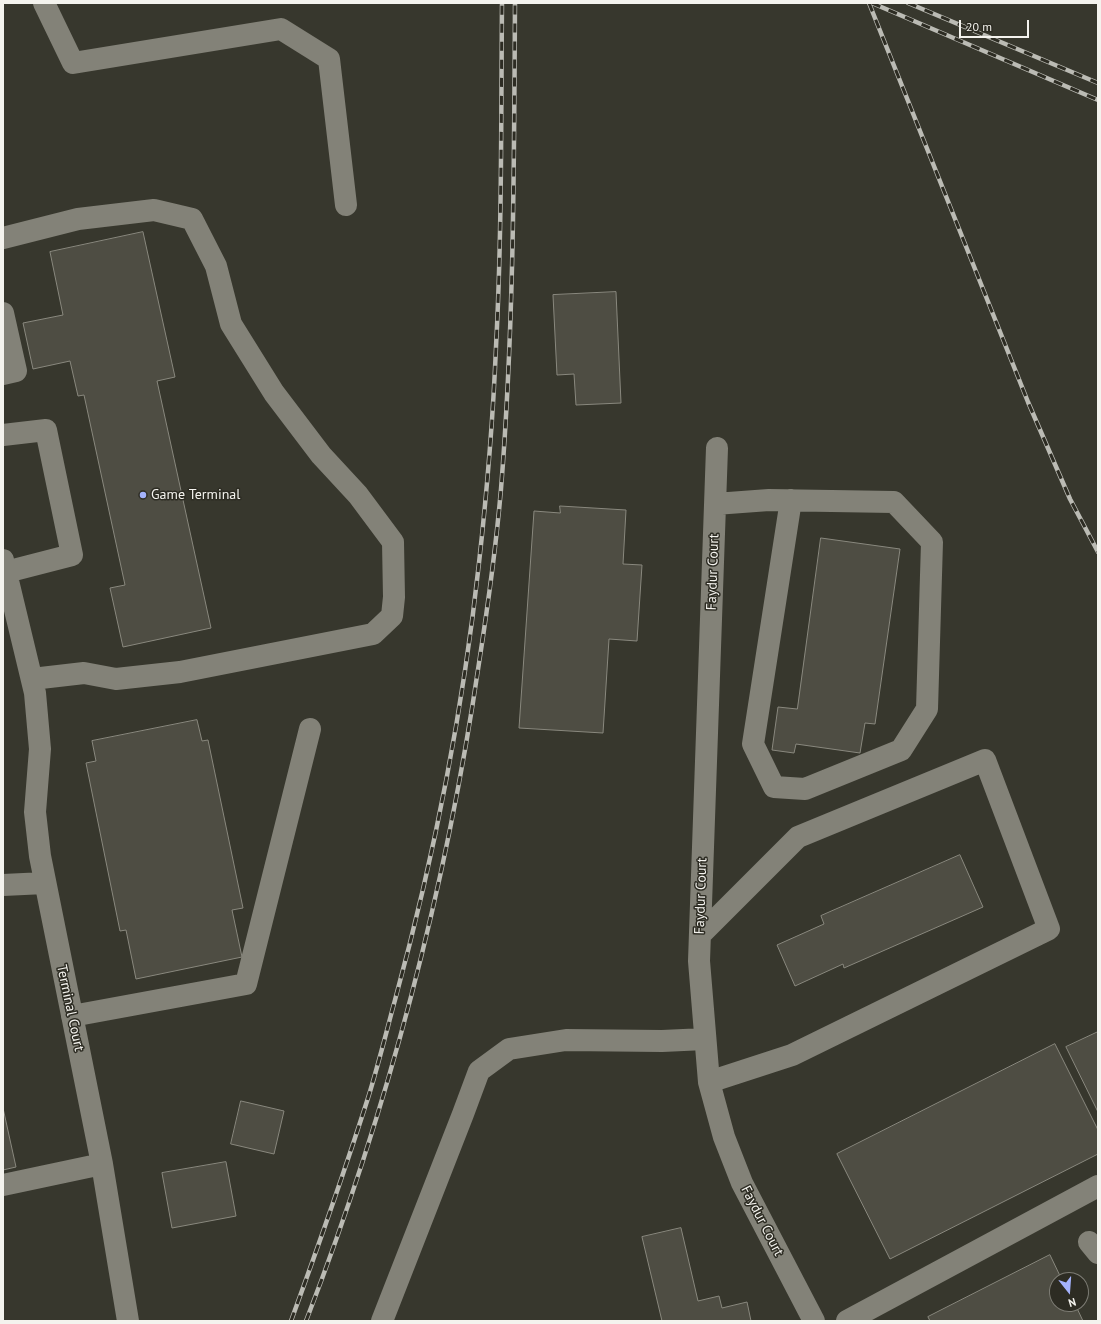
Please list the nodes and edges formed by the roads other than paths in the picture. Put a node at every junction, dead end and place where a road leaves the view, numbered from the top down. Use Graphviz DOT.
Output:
graph roads {
  1 [pos="44,3"];
  2 [pos="346,205"];
  3 [pos="3,238"];
  4 [pos="3,313"];
  5 [pos="3,374"];
  6 [pos="3,435"];
  7 [pos="717,448"];
  8 [pos="791,500"];
  9 [pos="715,504"];
  10 [pos="4,566"];
  11 [pos="33,686"];
  12 [pos="310,729"];
  13 [pos="45,883"];
  14 [pos="3,885"];
  15 [pos="700,935"];
  16 [pos="72,1016"];
  17 [pos="705,1040"];
  18 [pos="709,1082"];
  19 [pos="102,1164"];
  20 [pos="3,1184"];
  21 [pos="1098,1186"];
  22 [pos="128,1321"];
  23 [pos="382,1321"];
  24 [pos="814,1321"];
  25 [pos="847,1321"];
  1 -- 2 [label="street"];
  3 -- 11 [label="street"];
  4 -- 5 [label="street"];
  6 -- 10 [label="street"];
  7 -- 9 [label="street, Faydur Court"];
  8 -- 8 [label="street"];
  8 -- 9 [label="street"];
  9 -- 15 [label="street, Faydur Court"];
  10 -- 11 [label="street, Terminal Court"];
  11 -- 13 [label="street, Terminal Court"];
  12 -- 16 [label="street"];
  13 -- 14 [label="street"];
  13 -- 16 [label="street, Terminal Court"];
  15 -- 17 [label="street, Faydur Court"];
  15 -- 18 [label="street"];
  16 -- 19 [label="street, Terminal Court"];
  17 -- 18 [label="street, Faydur Court"];
  17 -- 23 [label="street"];
  18 -- 24 [label="street, Faydur Court"];
  19 -- 20 [label="street"];
  19 -- 22 [label="street, Terminal Court"];
  21 -- 25 [label="street"];
}
